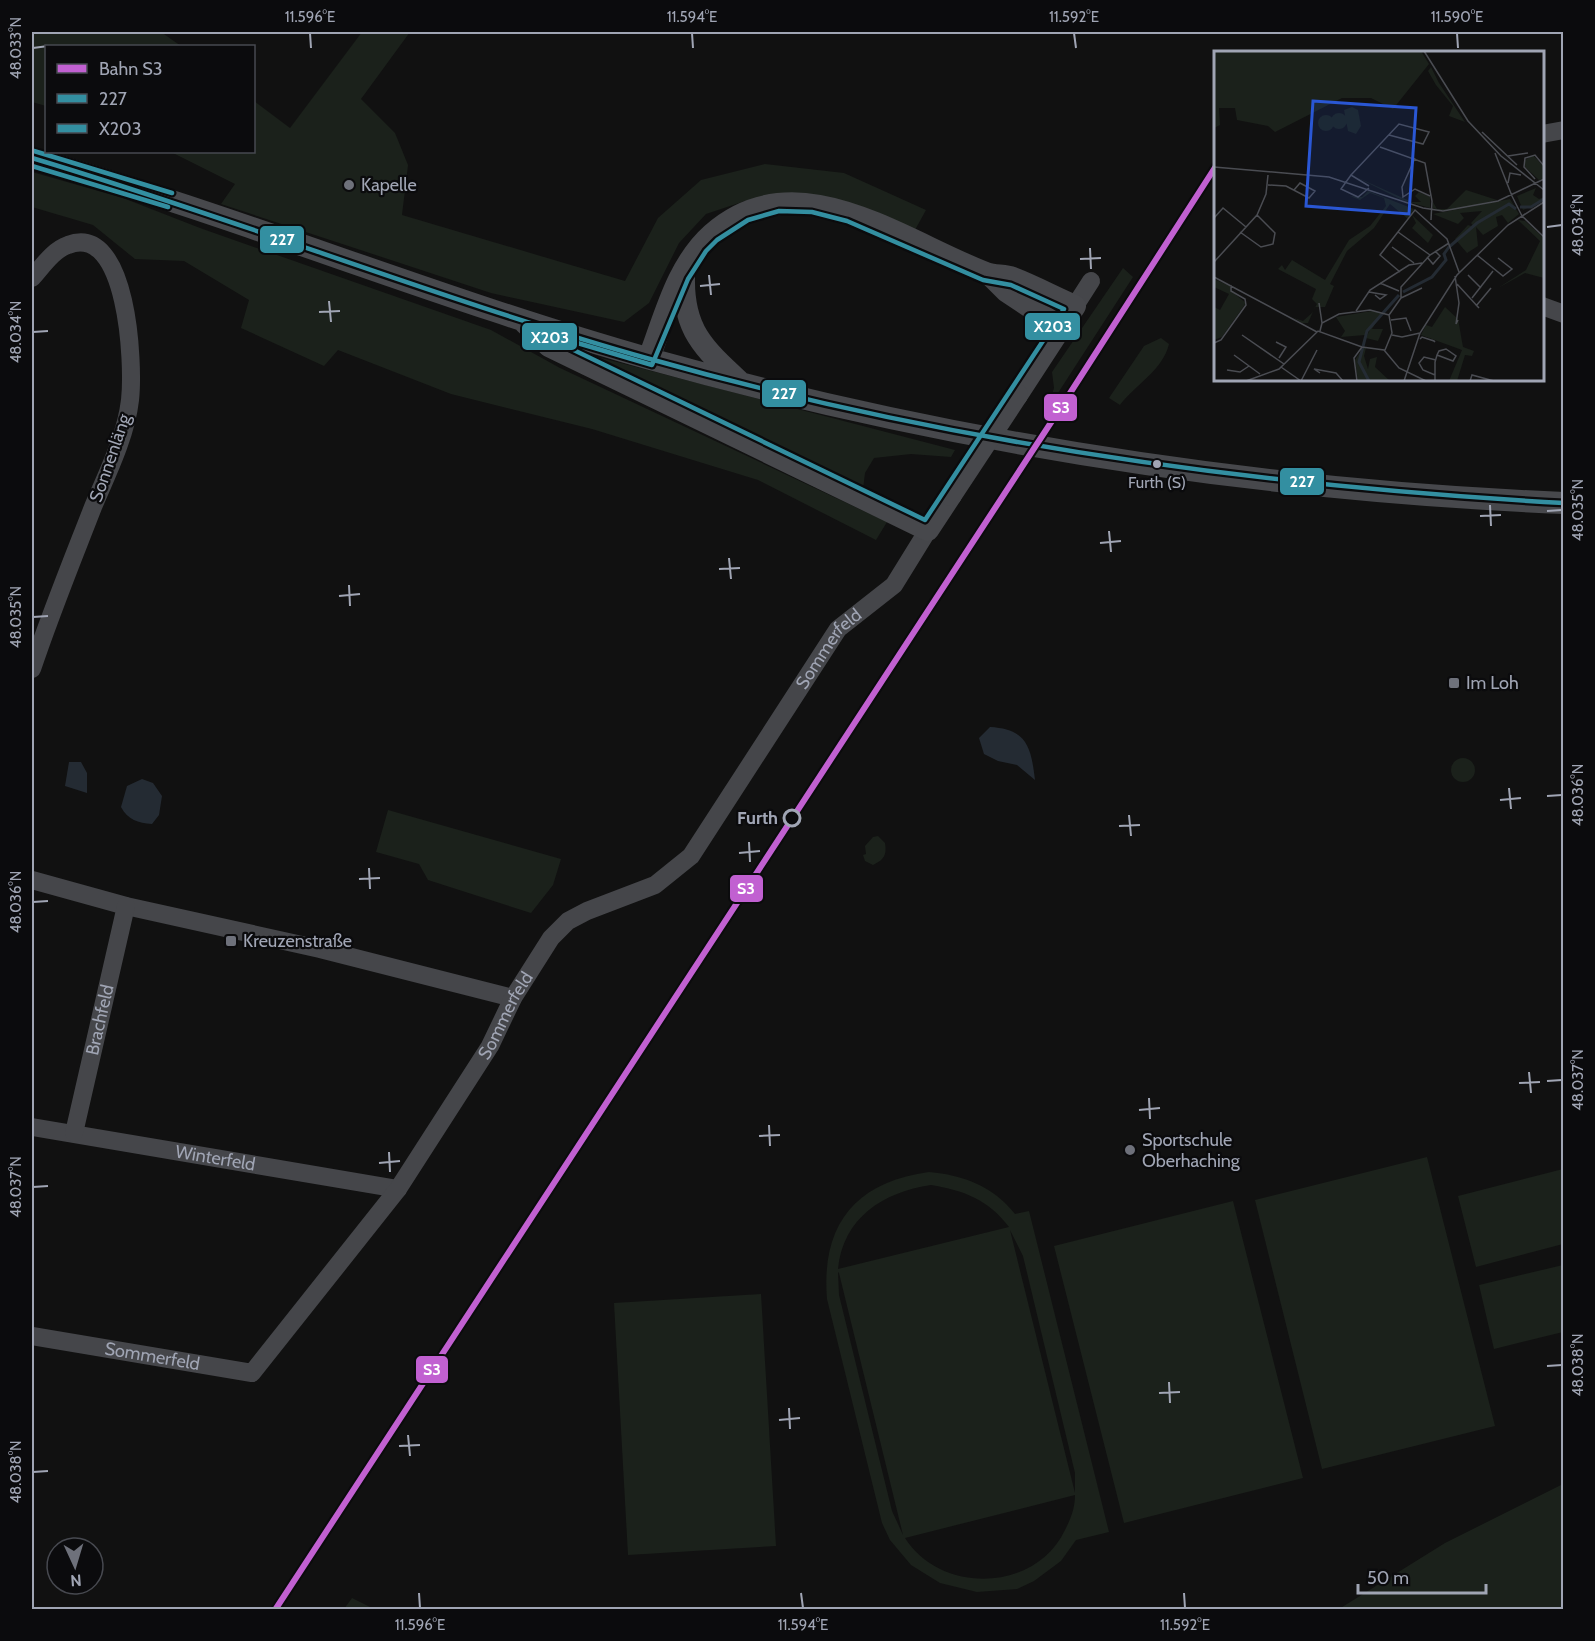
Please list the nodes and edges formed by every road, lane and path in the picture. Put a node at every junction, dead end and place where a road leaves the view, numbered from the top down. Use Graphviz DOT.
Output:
graph roads {
  1 [pos="1563,130"];
  2 [pos="1544,134"];
  3 [pos="32,158"];
  4 [pos="684,270"];
  5 [pos="988,273"];
  6 [pos="32,278"];
  7 [pos="1091,282"];
  8 [pos="1075,306"];
  9 [pos="1544,307"];
  10 [pos="1563,314"];
  11 [pos="521,320"];
  12 [pos="1060,327"];
  13 [pos="649,358"];
  14 [pos="740,382"];
  15 [pos="1563,503"];
  16 [pos="928,530"];
  17 [pos="32,669"];
  18 [pos="32,880"];
  19 [pos="126,906"];
  20 [pos="513,998"];
  21 [pos="32,1127"];
  22 [pos="74,1133"];
  23 [pos="398,1189"];
  24 [pos="32,1336"];
  1 -- 2 [label="street"];
  3 -- 11 [label="main road"];
  4 -- 5 [label="main road"];
  4 -- 13 [label="main road"];
  4 -- 14 [label="main road"];
  5 -- 8 [label="main road"];
  5 -- 12 [label="main road"];
  6 -- 17 [label="street, Sonnenläng"];
  7 -- 8 [label="street"];
  8 -- 12 [label="main road"];
  9 -- 10 [label="street"];
  11 -- 13 [label="main road"];
  11 -- 16 [label="main road"];
  12 -- 16 [label="main road, bridge"];
  13 -- 14 [label="main road"];
  14 -- 15 [label="main road"];
  16 -- 20 [label="street, Sommerfeld"];
  18 -- 19 [label="street"];
  19 -- 20 [label="street"];
  19 -- 22 [label="street, Brachfeld"];
  20 -- 23 [label="street, Sommerfeld"];
  21 -- 22 [label="street, Winterfeld"];
  22 -- 23 [label="street, Winterfeld"];
  23 -- 24 [label="street, Sommerfeld"];
}
